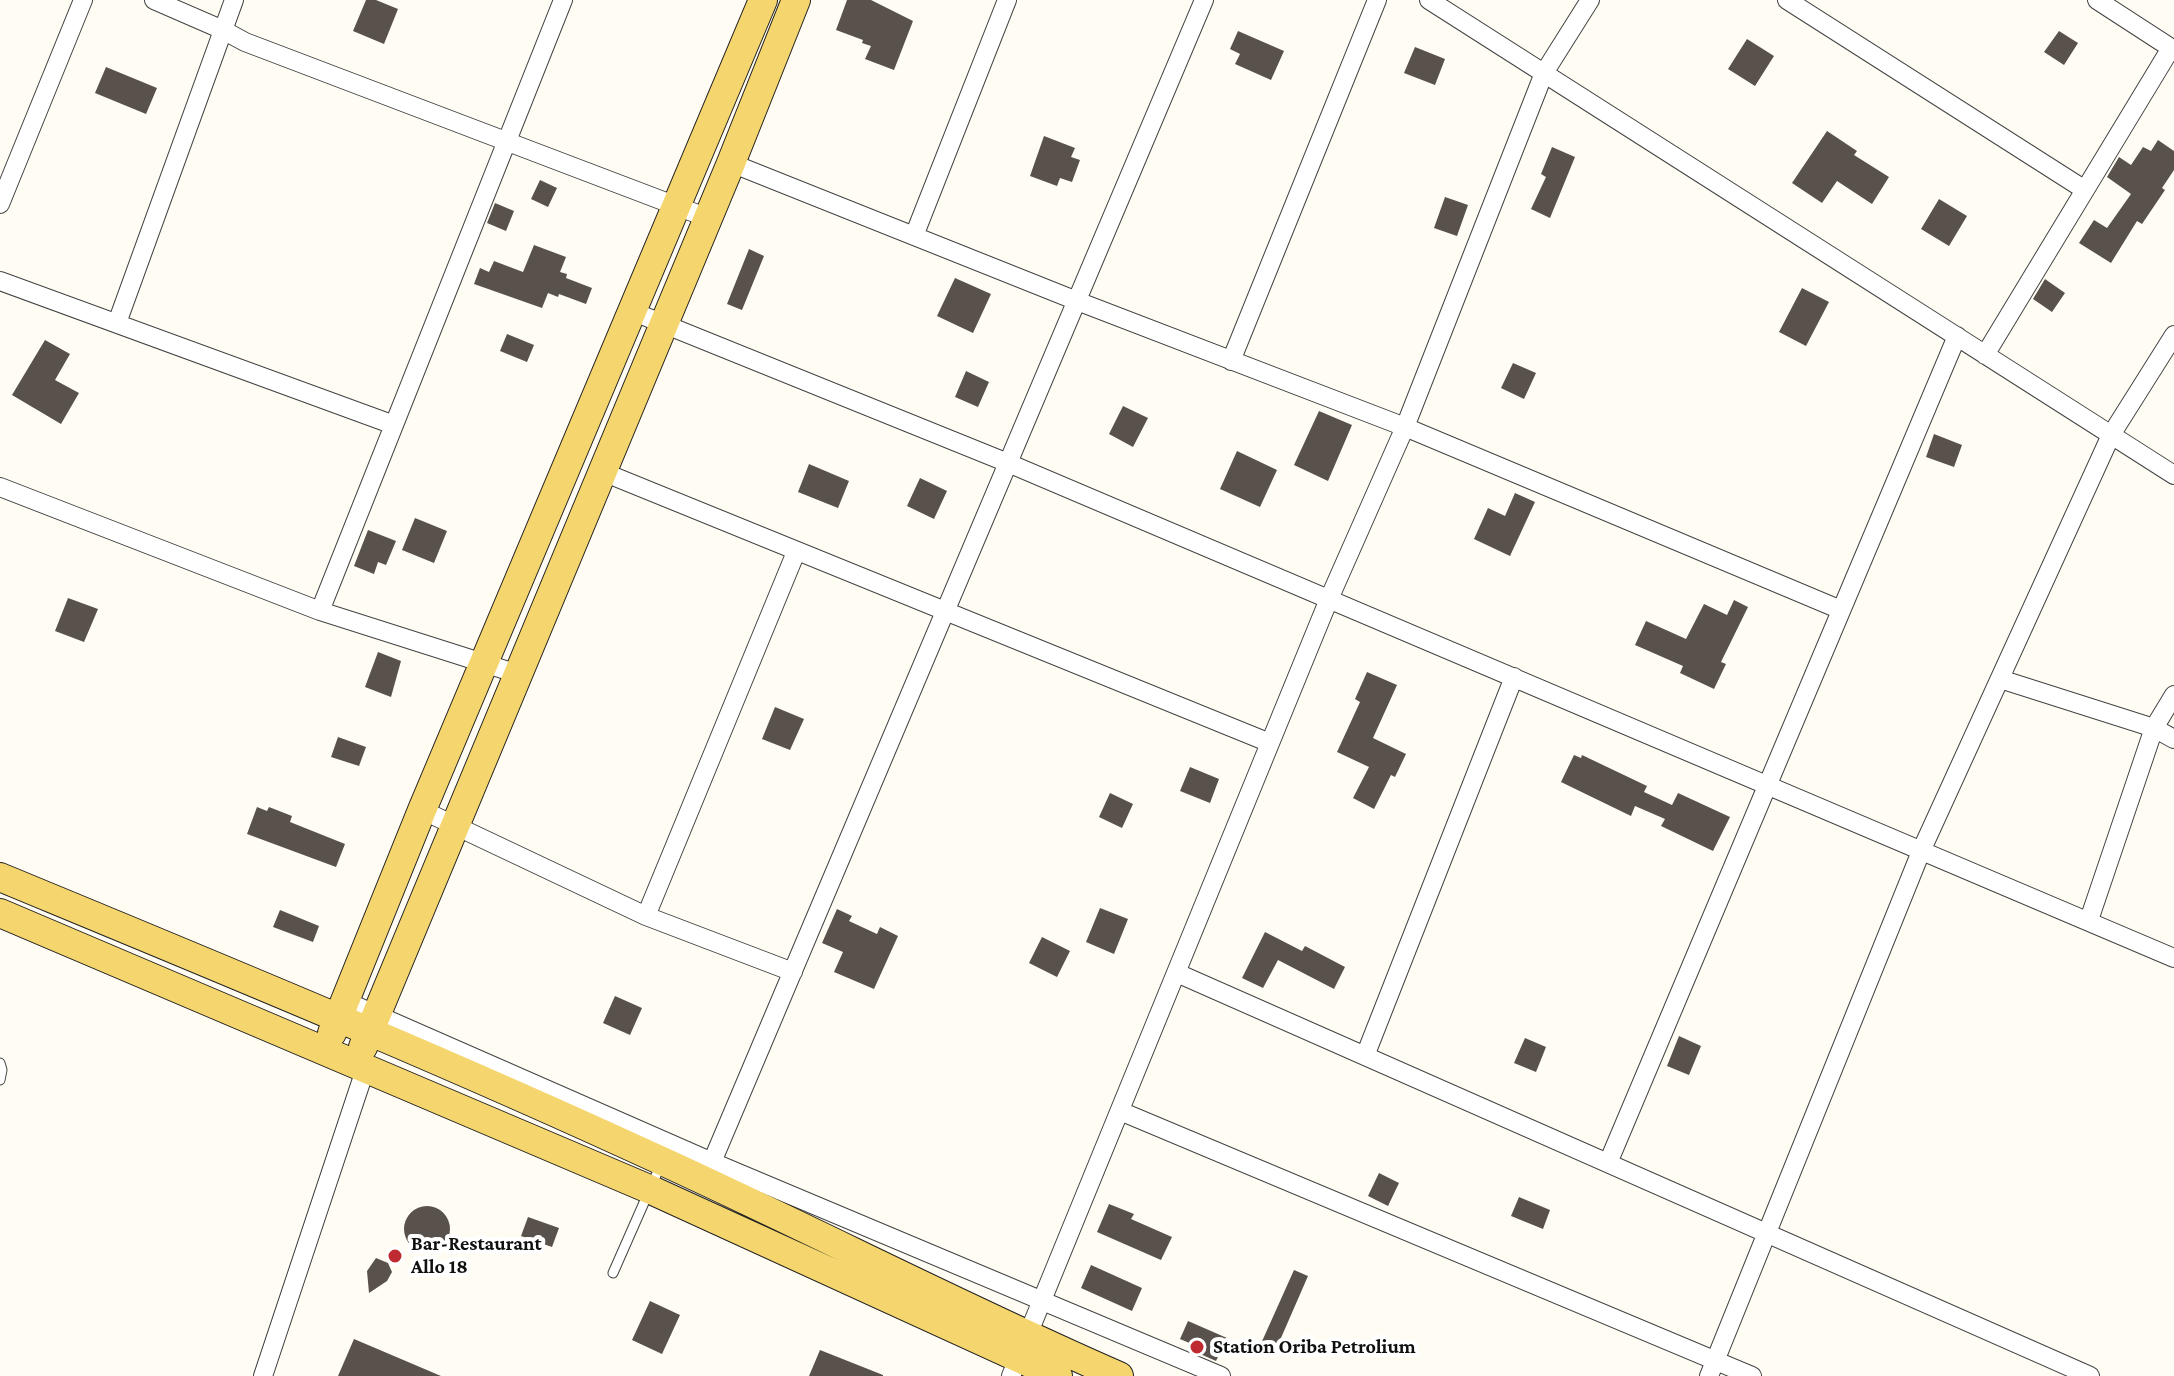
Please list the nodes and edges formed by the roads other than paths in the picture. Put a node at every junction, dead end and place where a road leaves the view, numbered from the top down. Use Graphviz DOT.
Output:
graph roads {
  1 [pos="83,0"];
  2 [pos="154,0"];
  3 [pos="234,0"];
  4 [pos="563,0"];
  5 [pos="763,0"];
  6 [pos="796,0"];
  7 [pos="1007,0"];
  8 [pos="1204,0"];
  9 [pos="1377,0"];
  10 [pos="1429,0"];
  11 [pos="1590,0"];
  12 [pos="1787,0"];
  13 [pos="2097,0"];
  14 [pos="223,30"];
  15 [pos="2172,49"];
  16 [pos="1544,73"];
  17 [pos="507,141"];
  18 [pos="731,163"];
  19 [pos="2085,190"];
  20 [pos="0,204"];
  21 [pos="677,207"];
  22 [pos="708,218"];
  23 [pos="914,236"];
  24 [pos="0,281"];
  25 [pos="1077,301"];
  26 [pos="634,312"];
  27 [pos="117,323"];
  28 [pos="664,324"];
  29 [pos="2174,335"];
  30 [pos="1957,336"];
  31 [pos="1985,355"];
  32 [pos="1231,361"];
  33 [pos="394,425"];
  34 [pos="1405,427"];
  35 [pos="2111,435"];
  36 [pos="1008,463"];
  37 [pos="603,472"];
  38 [pos="2174,475"];
  39 [pos="0,487"];
  40 [pos="796,552"];
  41 [pos="1329,599"];
  42 [pos="1841,610"];
  43 [pos="320,611"];
  44 [pos="945,612"];
  45 [pos="485,664"];
  46 [pos="518,674"];
  47 [pos="1514,677"];
  48 [pos="2000,679"];
  49 [pos="2174,695"];
  50 [pos="2154,728"];
  51 [pos="2174,739"];
  52 [pos="1270,743"];
  53 [pos="1768,784"];
  54 [pos="422,810"];
  55 [pos="455,825"];
  56 [pos="1922,849"];
  57 [pos="0,877"];
  58 [pos="0,913"];
  59 [pos="646,916"];
  60 [pos="2089,920"];
  61 [pos="2174,958"];
  62 [pos="793,972"];
  63 [pos="1177,973"];
  64 [pos="342,1009"];
  65 [pos="373,1023"];
  66 [pos="325,1050"];
  67 [pos="1365,1056"];
  68 [pos="0,1063"];
  69 [pos="361,1065"];
  70 [pos="0,1080"];
  71 [pos="1120,1111"];
  72 [pos="662,1160"];
  73 [pos="712,1162"];
  74 [pos="1608,1163"];
  75 [pos="649,1189"];
  76 [pos="1766,1233"];
  77 [pos="613,1273"];
  78 [pos="1043,1299"];
  79 [pos="1019,1357"];
  80 [pos="1712,1368"];
  81 [pos="263,1376"];
  82 [pos="1058,1376"];
  83 [pos="1119,1376"];
  84 [pos="1221,1376"];
  85 [pos="1752,1376"];
  86 [pos="2090,1376"];
  1 -- 20 [label="street"];
  2 -- 14 [label="street"];
  3 -- 14 [label="street"];
  4 -- 17 [label="street"];
  5 -- 21 [label="main road"];
  6 -- 18 [label="main road"];
  7 -- 23 [label="street"];
  8 -- 25 [label="street"];
  9 -- 32 [label="street"];
  10 -- 16 [label="street"];
  11 -- 16 [label="street"];
  12 -- 19 [label="street"];
  13 -- 15 [label="street"];
  14 -- 17 [label="street"];
  14 -- 27 [label="street"];
  15 -- 19 [label="street"];
  16 -- 30 [label="street"];
  16 -- 34 [label="street"];
  17 -- 21 [label="street"];
  17 -- 33 [label="street"];
  18 -- 22 [label="main road"];
  18 -- 23 [label="street"];
  19 -- 31 [label="street"];
  21 -- 22 [label="street"];
  21 -- 26 [label="main road"];
  22 -- 28 [label="main road"];
  23 -- 25 [label="street"];
  24 -- 27 [label="street"];
  25 -- 32 [label="street"];
  25 -- 36 [label="street"];
  26 -- 28 [label="street"];
  26 -- 45 [label="main road"];
  27 -- 33 [label="street"];
  28 -- 36 [label="street"];
  28 -- 37 [label="main road"];
  29 -- 35 [label="street"];
  30 -- 31 [label="street"];
  30 -- 42 [label="street"];
  31 -- 35 [label="street"];
  32 -- 34 [label="street"];
  33 -- 43 [label="street"];
  34 -- 41 [label="street"];
  34 -- 42 [label="street"];
  35 -- 38 [label="street"];
  35 -- 48 [label="street"];
  36 -- 41 [label="street"];
  36 -- 44 [label="street"];
  37 -- 40 [label="street"];
  37 -- 46 [label="main road"];
  39 -- 43 [label="street"];
  40 -- 44 [label="street"];
  40 -- 59 [label="street"];
  41 -- 47 [label="street"];
  41 -- 52 [label="street"];
  42 -- 53 [label="street"];
  43 -- 45 [label="street"];
  44 -- 52 [label="street"];
  44 -- 62 [label="street"];
  45 -- 46 [label="street"];
  45 -- 54 [label="main road"];
  46 -- 55 [label="main road"];
  47 -- 53 [label="street"];
  47 -- 67 [label="street"];
  48 -- 50 [label="street"];
  48 -- 56 [label="street"];
  49 -- 50 [label="street"];
  50 -- 51 [label="street"];
  50 -- 60 [label="street"];
  52 -- 63 [label="street"];
  53 -- 56 [label="street"];
  53 -- 74 [label="street"];
  54 -- 55 [label="street"];
  54 -- 64 [label="main road"];
  55 -- 59 [label="street"];
  55 -- 65 [label="main road"];
  56 -- 60 [label="street"];
  56 -- 76 [label="street"];
  57 -- 64 [label="main road"];
  58 -- 66 [label="main road"];
  59 -- 62 [label="street"];
  60 -- 61 [label="street"];
  62 -- 73 [label="street"];
  63 -- 67 [label="street"];
  63 -- 71 [label="street"];
  64 -- 65 [label="main road"];
  64 -- 66 [label="main road"];
  65 -- 69 [label="main road"];
  65 -- 72 [label="main road"];
  65 -- 73 [label="street"];
  66 -- 69 [label="main road"];
  67 -- 74 [label="street"];
  68 -- 70 [label="lane"];
  69 -- 75 [label="main road"];
  69 -- 81 [label="street"];
  71 -- 78 [label="street"];
  71 -- 80 [label="street"];
  72 -- 75 [label="lane"];
  72 -- 79 [label="main road"];
  73 -- 78 [label="street"];
  74 -- 76 [label="street"];
  75 -- 77 [label="lane"];
  75 -- 79 [label="main road"];
  76 -- 80 [label="street"];
  76 -- 86 [label="street"];
  78 -- 79 [label="street"];
  78 -- 84 [label="street"];
  79 -- 82 [label="main road"];
  79 -- 83 [label="main road"];
  80 -- 85 [label="street"];
}
